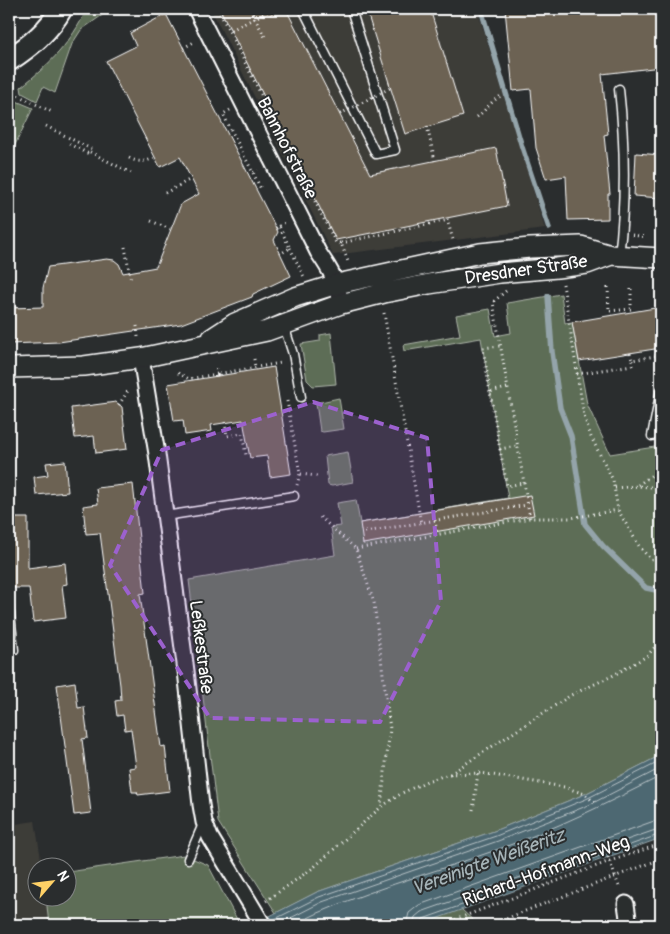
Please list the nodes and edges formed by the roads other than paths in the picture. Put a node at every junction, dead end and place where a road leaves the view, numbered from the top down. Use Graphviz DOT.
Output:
graph roads {
  1 [pos="61,9"];
  2 [pos="196,9"];
  3 [pos="303,9"];
  4 [pos="351,9"];
  5 [pos="9,60"];
  6 [pos="619,89"];
  7 [pos="615,255"];
  8 [pos="661,258"];
  9 [pos="337,284"];
  10 [pos="342,304"];
  11 [pos="283,324"];
  12 [pos="202,344"];
  13 [pos="141,358"];
  14 [pos="9,368"];
  15 [pos="661,390"];
  16 [pos="302,397"];
  17 [pos="652,436"];
  18 [pos="294,496"];
  19 [pos="165,516"];
  20 [pos="9,606"];
  21 [pos="14,650"];
  22 [pos="204,822"];
  23 [pos="188,859"];
  24 [pos="626,904"];
  25 [pos="258,919"];
  26 [pos="629,925"];
  1 -- 5 [label="main road"];
  2 -- 9 [label="street, Bahnhofstraße"];
  3 -- 4 [label="lane"];
  6 -- 7 [label="lane"];
  7 -- 8 [label="street"];
  7 -- 9 [label="street, Dresdner Straße"];
  7 -- 10 [label="street, Dresdner Straße"];
  9 -- 10 [label="street, Bahnhofstraße"];
  9 -- 12 [label="street, Dresdner Straße"];
  10 -- 11 [label="street, Dresdner Straße"];
  11 -- 12 [label="street, Dresdner Straße"];
  11 -- 16 [label="lane"];
  12 -- 13 [label="street"];
  13 -- 14 [label="street"];
  13 -- 19 [label="street, Leßkestraße"];
  15 -- 17 [label="lane"];
  18 -- 19 [label="lane"];
  19 -- 22 [label="street, Leßkestraße"];
  20 -- 21 [label="lane"];
  22 -- 23 [label="lane"];
  22 -- 25 [label="street, Leßkestraße"];
  24 -- 26 [label="street"];
}
